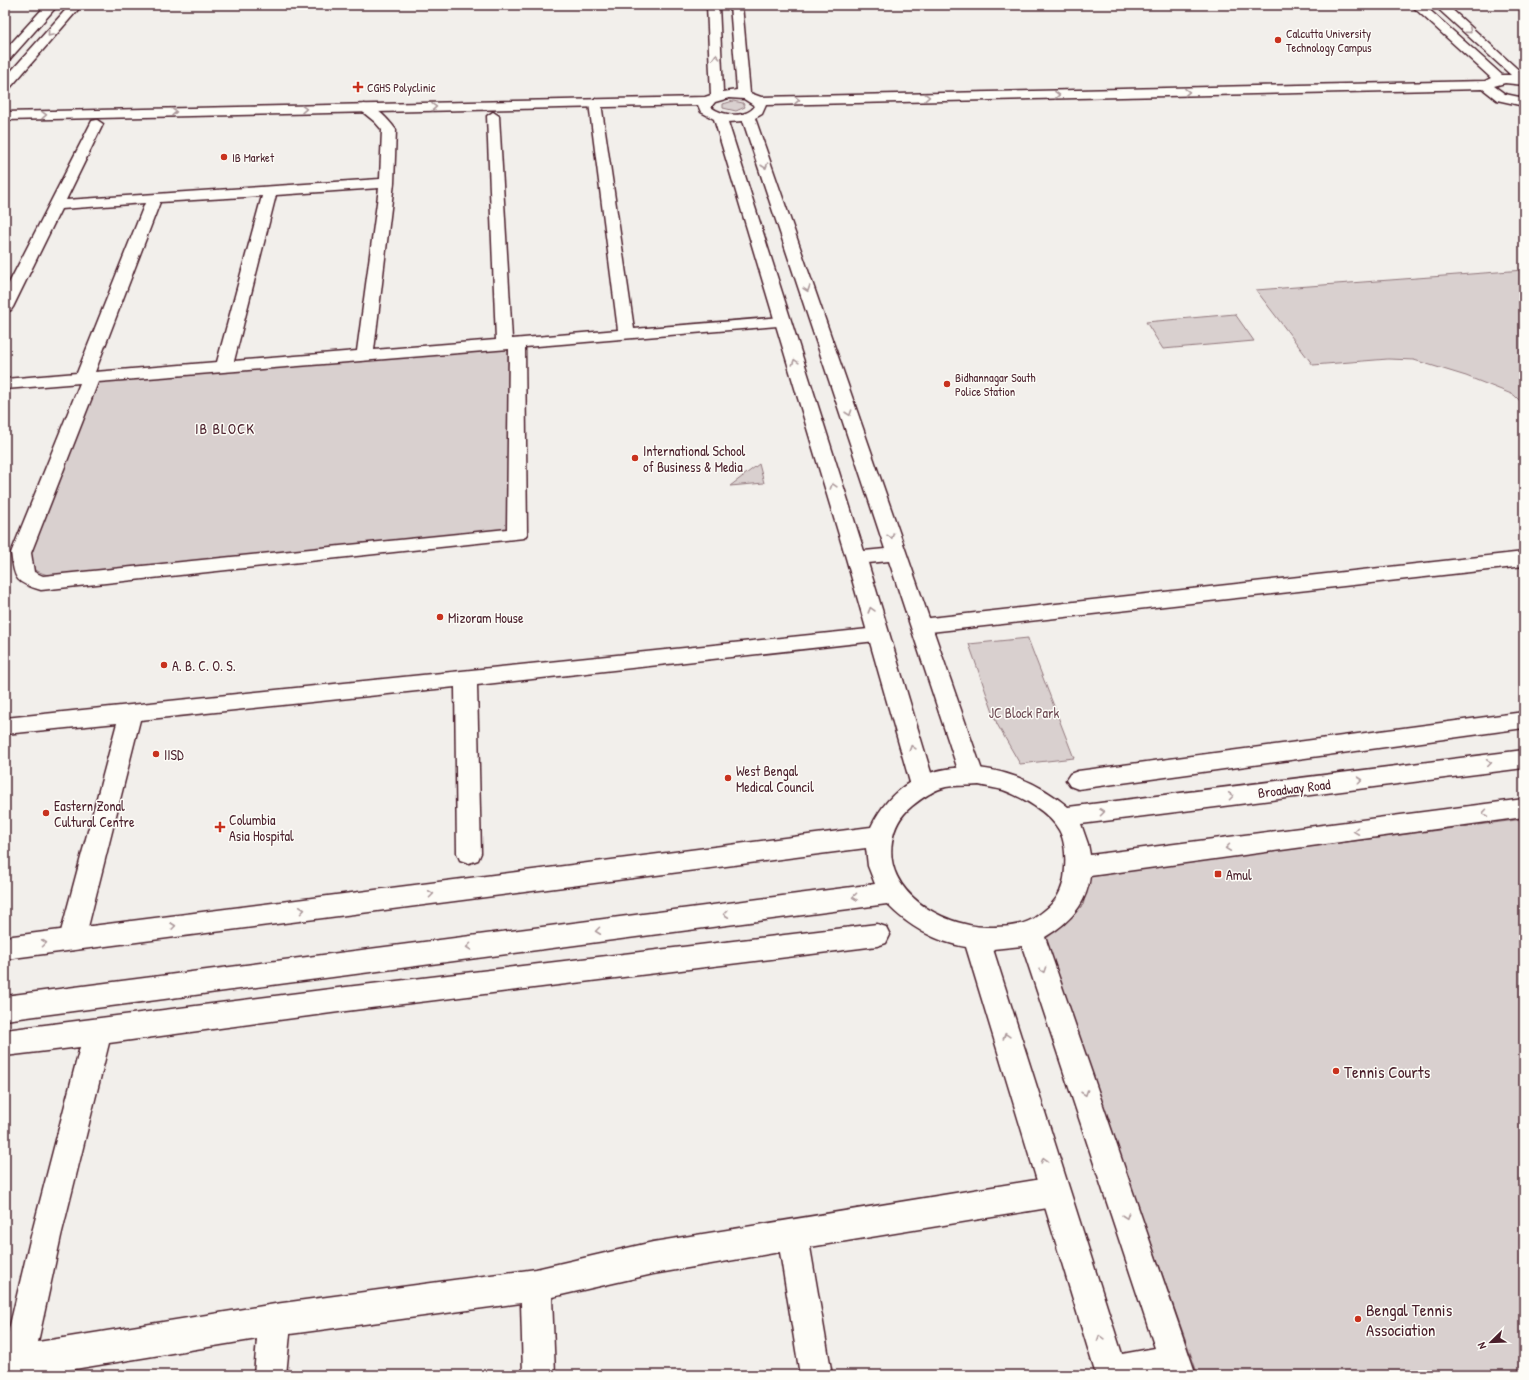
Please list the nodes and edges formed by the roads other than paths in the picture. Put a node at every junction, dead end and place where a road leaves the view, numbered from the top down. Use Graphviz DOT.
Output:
graph roads {
  1 [pos="52,5"];
  2 [pos="76,5"];
  3 [pos="712,5"];
  4 [pos="736,5"];
  5 [pos="1420,8"];
  6 [pos="1444,8"];
  7 [pos="714,30"];
  8 [pos="738,30"];
  9 [pos="5,56"];
  10 [pos="1524,81"];
  11 [pos="5,86"];
  12 [pos="1494,86"];
  13 [pos="744,96"];
  14 [pos="1524,102"];
  15 [pos="713,107"];
  16 [pos="364,108"];
  17 [pos="595,109"];
  18 [pos="755,109"];
  19 [pos="5,116"];
  20 [pos="493,116"];
  21 [pos="380,119"];
  22 [pos="97,124"];
  23 [pos="5,126"];
  24 [pos="757,142"];
  25 [pos="729,144"];
  26 [pos="387,183"];
  27 [pos="270,191"];
  28 [pos="154,199"];
  29 [pos="56,205"];
  30 [pos="783,269"];
  31 [pos="5,307"];
  32 [pos="783,322"];
  33 [pos="627,334"];
  34 [pos="510,344"];
  35 [pos="364,355"];
  36 [pos="224,366"];
  37 [pos="87,377"];
  38 [pos="5,384"];
  39 [pos="897,554"];
  40 [pos="856,558"];
  41 [pos="1524,559"];
  42 [pos="921,626"];
  43 [pos="878,635"];
  44 [pos="466,678"];
  45 [pos="131,713"];
  46 [pos="1524,720"];
  47 [pos="5,726"];
  48 [pos="1524,759"];
  49 [pos="972,776"];
  50 [pos="1078,780"];
  51 [pos="924,786"];
  52 [pos="1524,808"];
  53 [pos="1063,817"];
  54 [pos="880,836"];
  55 [pos="469,853"];
  56 [pos="1078,867"];
  57 [pos="894,892"];
  58 [pos="1030,933"];
  59 [pos="878,935"];
  60 [pos="72,939"];
  61 [pos="977,939"];
  62 [pos="5,948"];
  63 [pos="5,1008"];
  64 [pos="98,1032"];
  65 [pos="5,1042"];
  66 [pos="1054,1192"];
  67 [pos="793,1236"];
  68 [pos="536,1285"];
  69 [pos="275,1320"];
  70 [pos="12,1367"];
  71 [pos="1177,1368"];
  72 [pos="1112,1374"];
  73 [pos="270,1375"];
  74 [pos="539,1375"];
  75 [pos="816,1375"];
  1 -- 9 [label="street"];
  2 -- 11 [label="street, one-way"];
  3 -- 7 [label="street"];
  4 -- 8 [label="street"];
  5 -- 6 [label="street"];
  5 -- 12 [label="street"];
  6 -- 10 [label="street, one-way"];
  7 -- 8 [label="street"];
  15 -- 7 [label="street, one-way"];
  8 -- 13 [label="street"];
  10 -- 12 [label="street"];
  12 -- 14 [label="street"];
  12 -- 18 [label="street"];
  13 -- 15 [label="street"];
  13 -- 18 [label="street"];
  15 -- 17 [label="street"];
  15 -- 18 [label="street"];
  15 -- 25 [label="street"];
  16 -- 17 [label="street, one-way"];
  19 -- 16 [label="street, one-way"];
  16 -- 21 [label="street"];
  17 -- 20 [label="street"];
  17 -- 33 [label="street"];
  18 -- 24 [label="street"];
  20 -- 21 [label="street"];
  20 -- 34 [label="street"];
  21 -- 22 [label="street"];
  21 -- 26 [label="street"];
  22 -- 23 [label="street"];
  22 -- 29 [label="street"];
  24 -- 25 [label="street"];
  24 -- 30 [label="street, one-way"];
  25 -- 30 [label="street"];
  26 -- 27 [label="street"];
  26 -- 35 [label="street"];
  27 -- 28 [label="street"];
  27 -- 36 [label="street"];
  28 -- 29 [label="street"];
  28 -- 37 [label="street"];
  29 -- 31 [label="street"];
  30 -- 32 [label="street"];
  30 -- 39 [label="street, one-way"];
  32 -- 33 [label="street"];
  40 -- 32 [label="street, one-way"];
  33 -- 34 [label="street"];
  34 -- 35 [label="street"];
  34 -- 37 [label="street"];
  35 -- 36 [label="street"];
  36 -- 37 [label="street"];
  37 -- 38 [label="street"];
  39 -- 40 [label="street"];
  39 -- 42 [label="street"];
  43 -- 40 [label="street, one-way"];
  41 -- 42 [label="street"];
  42 -- 49 [label="street"];
  43 -- 44 [label="street"];
  51 -- 43 [label="street, one-way"];
  44 -- 45 [label="street"];
  44 -- 55 [label="street"];
  45 -- 47 [label="street"];
  45 -- 60 [label="street"];
  46 -- 50 [label="street"];
  53 -- 48 [label="street, Broadway Road, one-way"];
  49 -- 51 [label="street"];
  49 -- 53 [label="street"];
  51 -- 54 [label="street"];
  52 -- 56 [label="street, one-way"];
  53 -- 56 [label="street"];
  54 -- 57 [label="street"];
  60 -- 54 [label="street, one-way"];
  56 -- 58 [label="street"];
  57 -- 61 [label="street"];
  57 -- 63 [label="street, one-way"];
  58 -- 61 [label="street"];
  58 -- 71 [label="street, one-way"];
  59 -- 64 [label="street"];
  62 -- 60 [label="street, one-way"];
  66 -- 61 [label="street, one-way"];
  64 -- 65 [label="street"];
  64 -- 70 [label="street"];
  66 -- 67 [label="street"];
  72 -- 66 [label="street, one-way"];
  67 -- 68 [label="street"];
  67 -- 75 [label="street"];
  68 -- 69 [label="street"];
  68 -- 74 [label="street"];
  69 -- 70 [label="street"];
  69 -- 73 [label="street"];
  71 -- 72 [label="street"];
}
